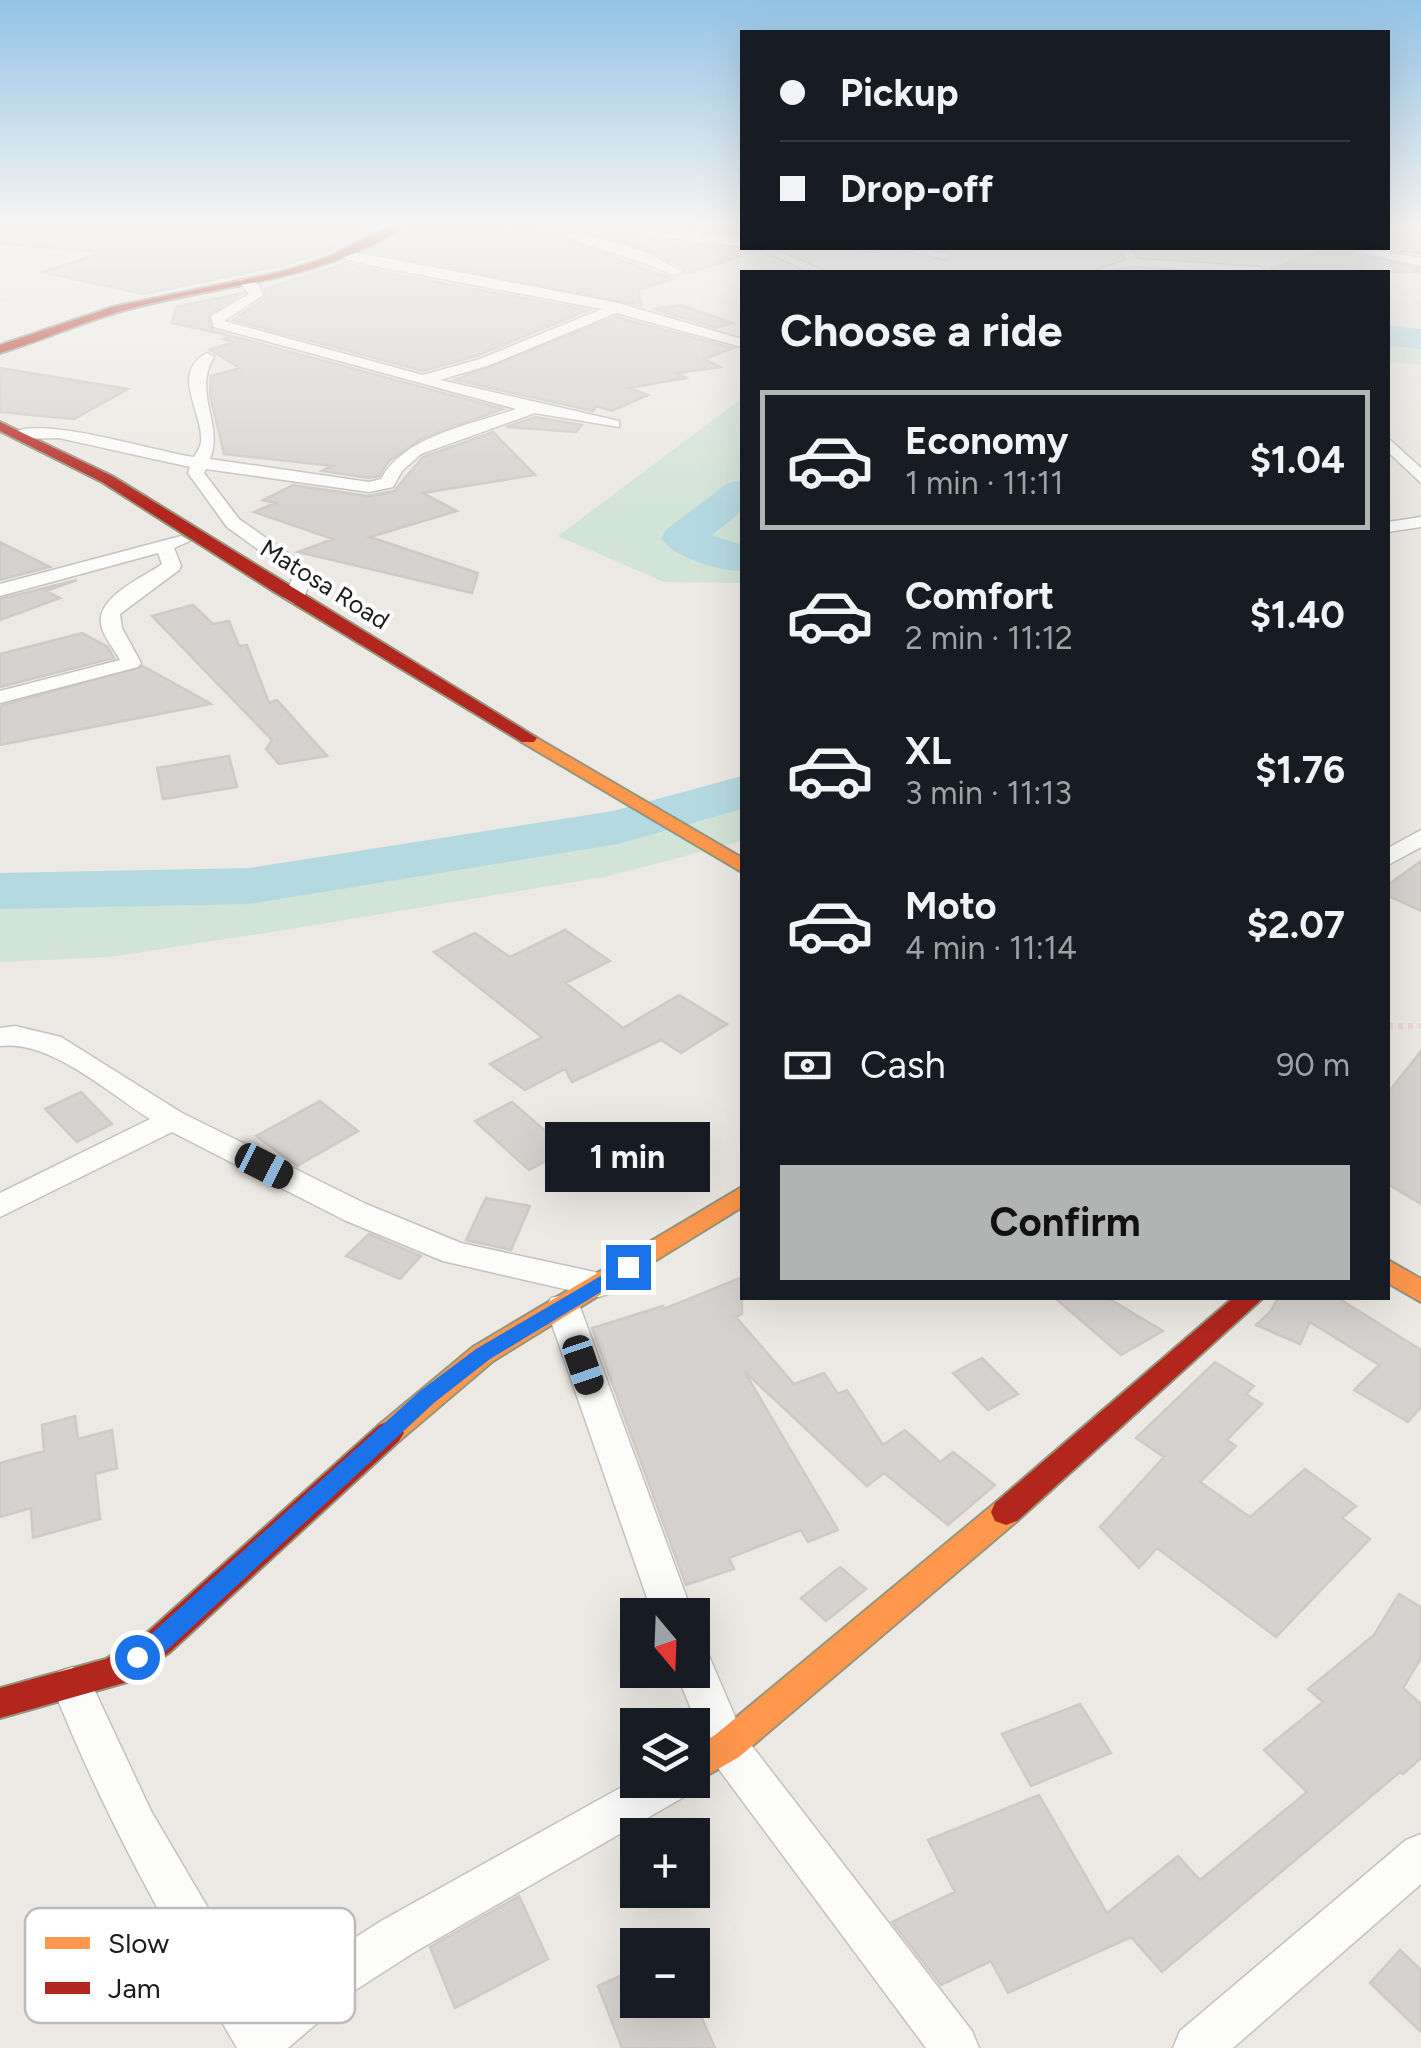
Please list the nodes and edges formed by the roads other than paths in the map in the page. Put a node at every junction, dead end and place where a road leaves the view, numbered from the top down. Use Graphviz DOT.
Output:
graph roads {
  1 [pos="94,317"];
  2 [pos="220,317"];
  3 [pos="597,317"];
  4 [pos="648,317"];
  5 [pos="740,343"];
  6 [pos="0,349"];
  7 [pos="207,357"];
  8 [pos="423,380"];
  9 [pos="533,408"];
  10 [pos="614,424"];
  11 [pos="9,430"];
  12 [pos="1390,445"];
  13 [pos="198,463"];
  14 [pos="1421,478"];
  15 [pos="1421,522"];
  16 [pos="1390,527"];
  17 [pos="197,536"];
  18 [pos="164,546"];
  19 [pos="0,590"];
  20 [pos="294,598"];
  21 [pos="0,697"];
  22 [pos="740,865"];
  23 [pos="0,1037"];
  24 [pos="172,1120"];
  25 [pos="740,1197"];
  26 [pos="0,1206"];
  27 [pos="1390,1271"];
  28 [pos="598,1285"];
  29 [pos="1421,1292"];
  30 [pos="1248,1300"];
  31 [pos="563,1306"];
  32 [pos="668,1598"];
  33 [pos="72,1686"];
  34 [pos="0,1702"];
  35 [pos="710,1757"];
  36 [pos="642,1798"];
  37 [pos="1421,1855"];
  38 [pos="180,1908"];
  39 [pos="355,1963"];
  40 [pos="285,2023"];
  41 [pos="262,2044"];
  42 [pos="955,2048"];
  43 [pos="1197,2048"];
  1 -- 6 [label="street"];
  2 -- 8 [label="street"];
  3 -- 8 [label="street"];
  4 -- 5 [label="street"];
  7 -- 13 [label="street"];
  8 -- 9 [label="street"];
  9 -- 10 [label="street"];
  9 -- 13 [label="street"];
  11 -- 13 [label="street"];
  11 -- 17 [label="street, Matosa Road"];
  12 -- 14 [label="street"];
  13 -- 20 [label="street"];
  15 -- 16 [label="street"];
  17 -- 18 [label="street"];
  17 -- 20 [label="street, Matosa Road"];
  18 -- 19 [label="street"];
  18 -- 21 [label="street"];
  20 -- 22 [label="street, Matosa Road"];
  23 -- 24 [label="street"];
  24 -- 26 [label="street"];
  24 -- 28 [label="street"];
  25 -- 28 [label="street"];
  27 -- 29 [label="street"];
  28 -- 31 [label="street"];
  30 -- 35 [label="street"];
  31 -- 32 [label="street"];
  31 -- 33 [label="street"];
  33 -- 34 [label="street"];
  33 -- 38 [label="street"];
  35 -- 42 [label="street"];
  36 -- 39 [label="street"];
  37 -- 43 [label="street"];
  40 -- 41 [label="street"];
}
